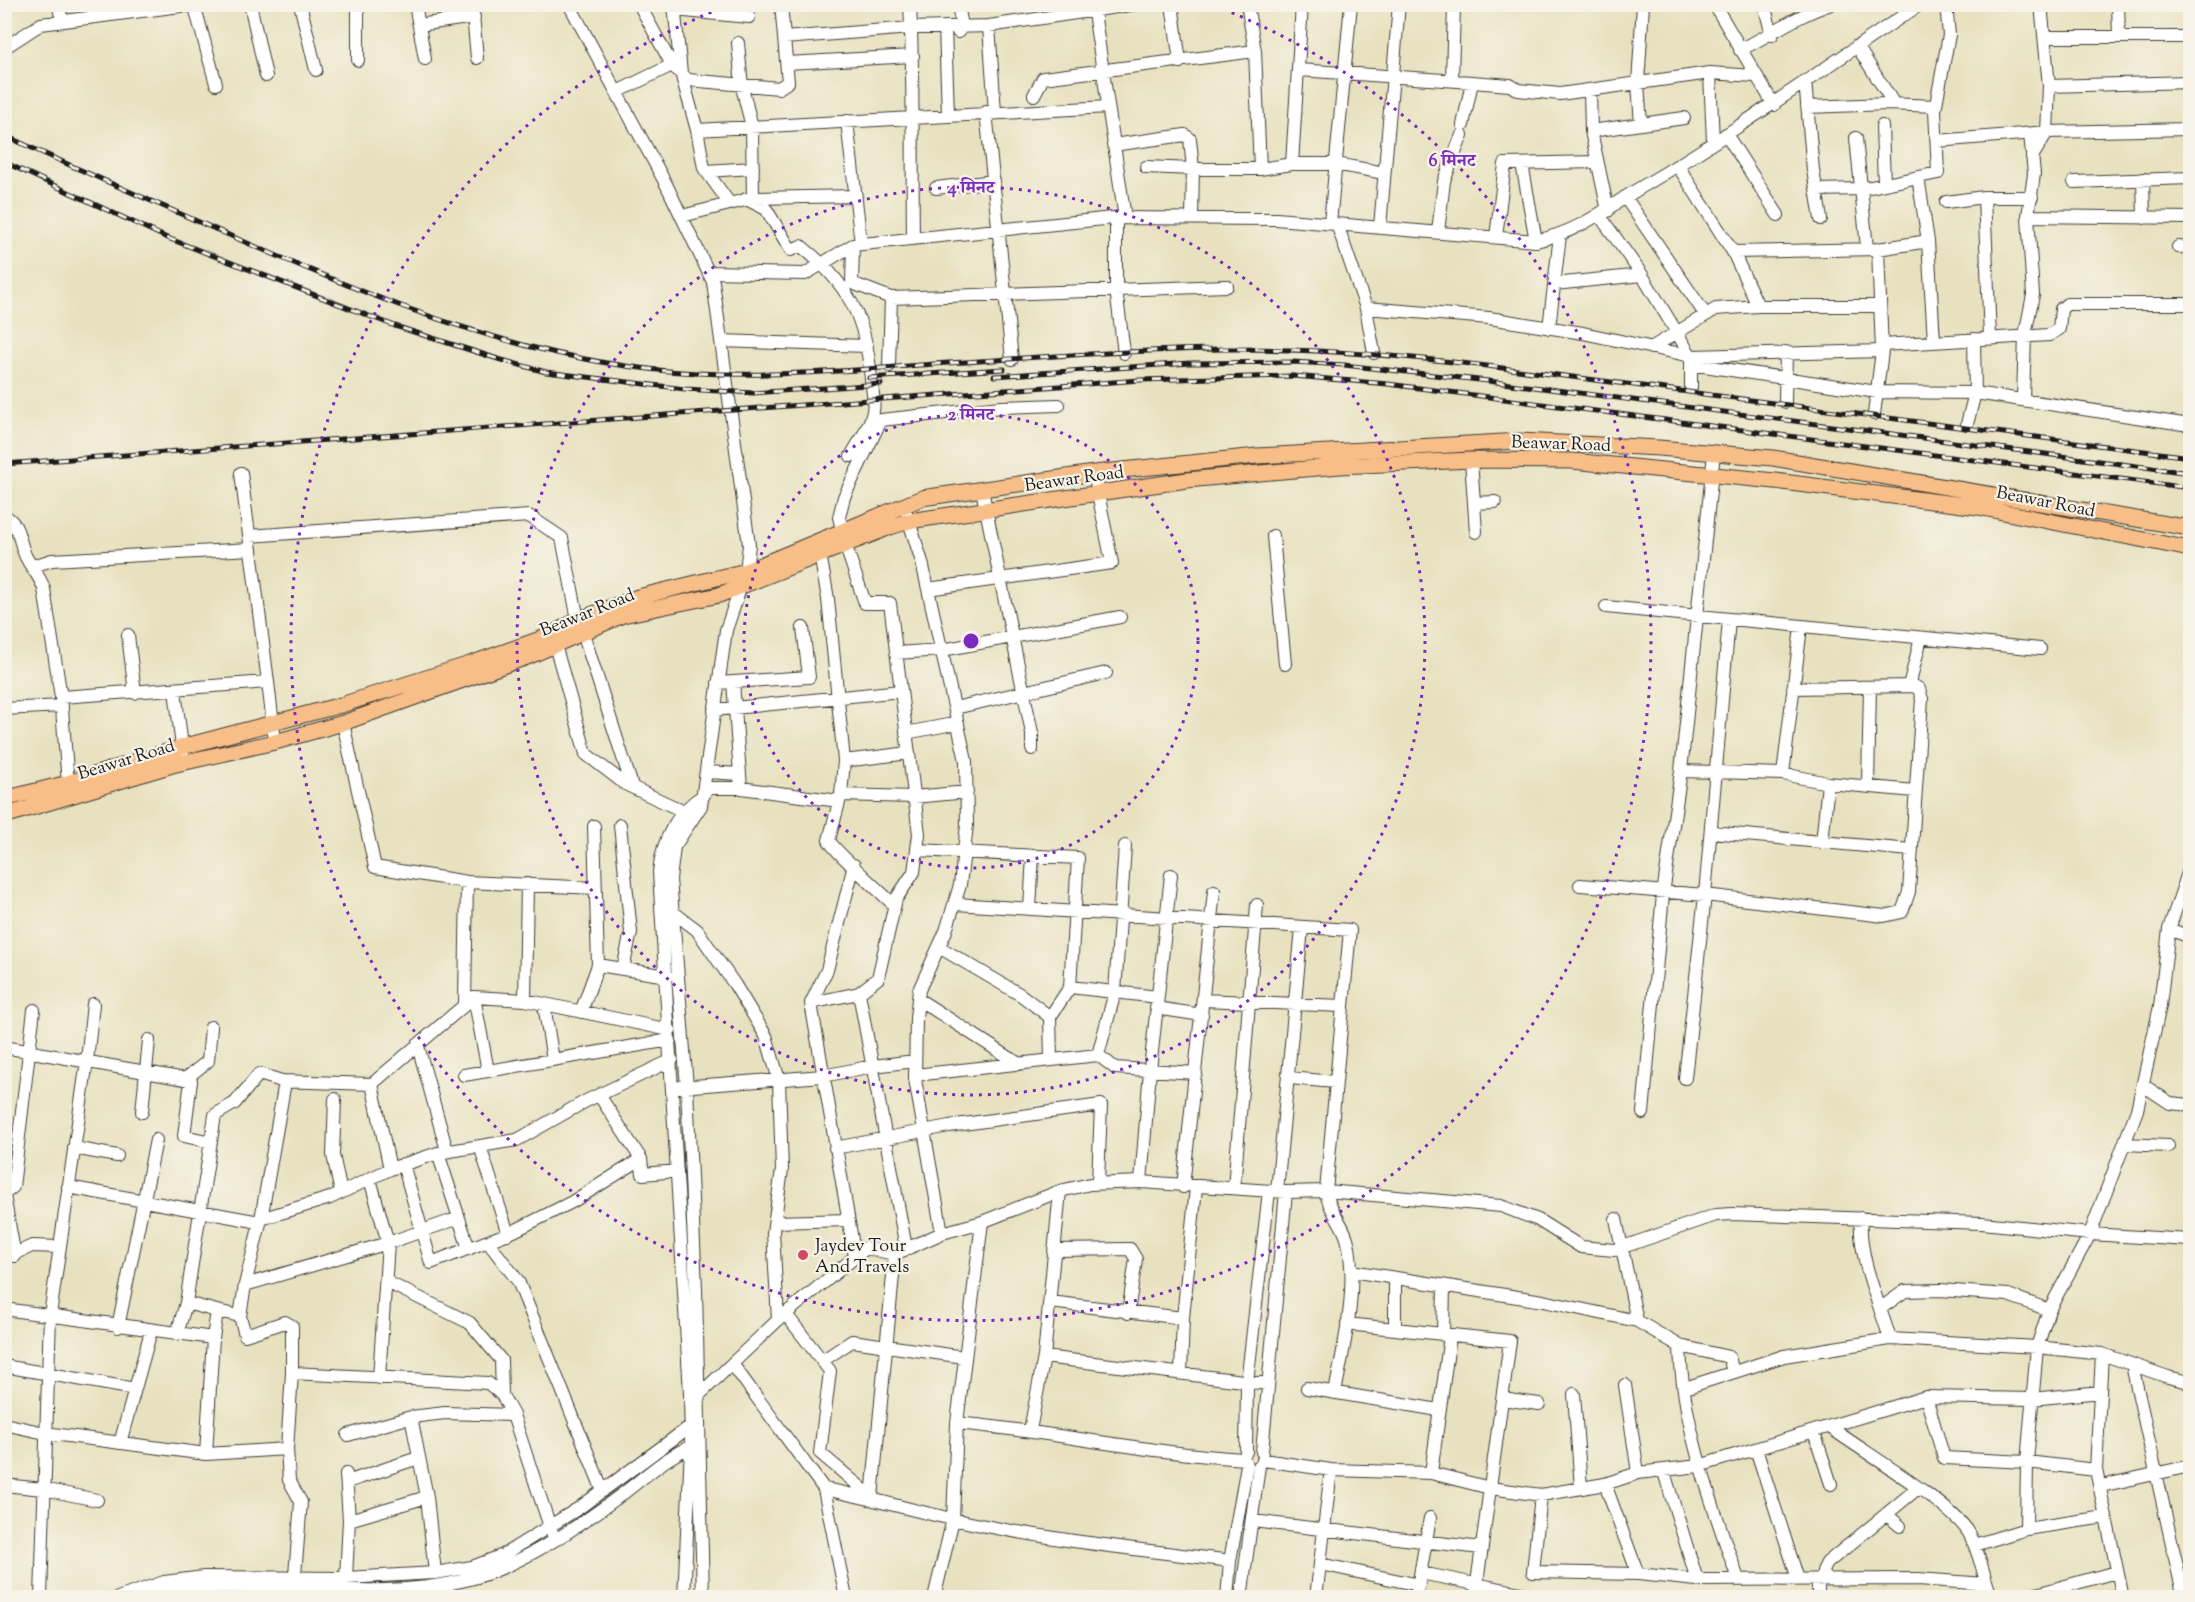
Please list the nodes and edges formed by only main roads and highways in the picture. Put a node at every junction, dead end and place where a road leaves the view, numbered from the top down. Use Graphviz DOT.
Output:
graph roads {
  1 [pos="1434,445"];
  2 [pos="1434,461"];
  3 [pos="2190,528"];
  4 [pos="844,537"];
  5 [pos="2190,549"];
  6 [pos="581,626"];
  7 [pos="183,754"];
  8 [pos="4,799"];
  9 [pos="4,816"];
  1 -- 2 [label="main road"];
  1 -- 3 [label="main road, Beawar Road"];
  1 -- 4 [label="main road, Beawar Road"];
  2 -- 4 [label="main road, Beawar Road"];
  2 -- 5 [label="main road, Beawar Road"];
  4 -- 6 [label="main road, Beawar Road"];
  4 -- 6 [label="main road, Beawar Road"];
  6 -- 7 [label="main road, Beawar Road"];
  6 -- 7 [label="main road, Beawar Road"];
  7 -- 8 [label="main road, Beawar Road"];
  7 -- 9 [label="main road, Beawar Road"];
}
